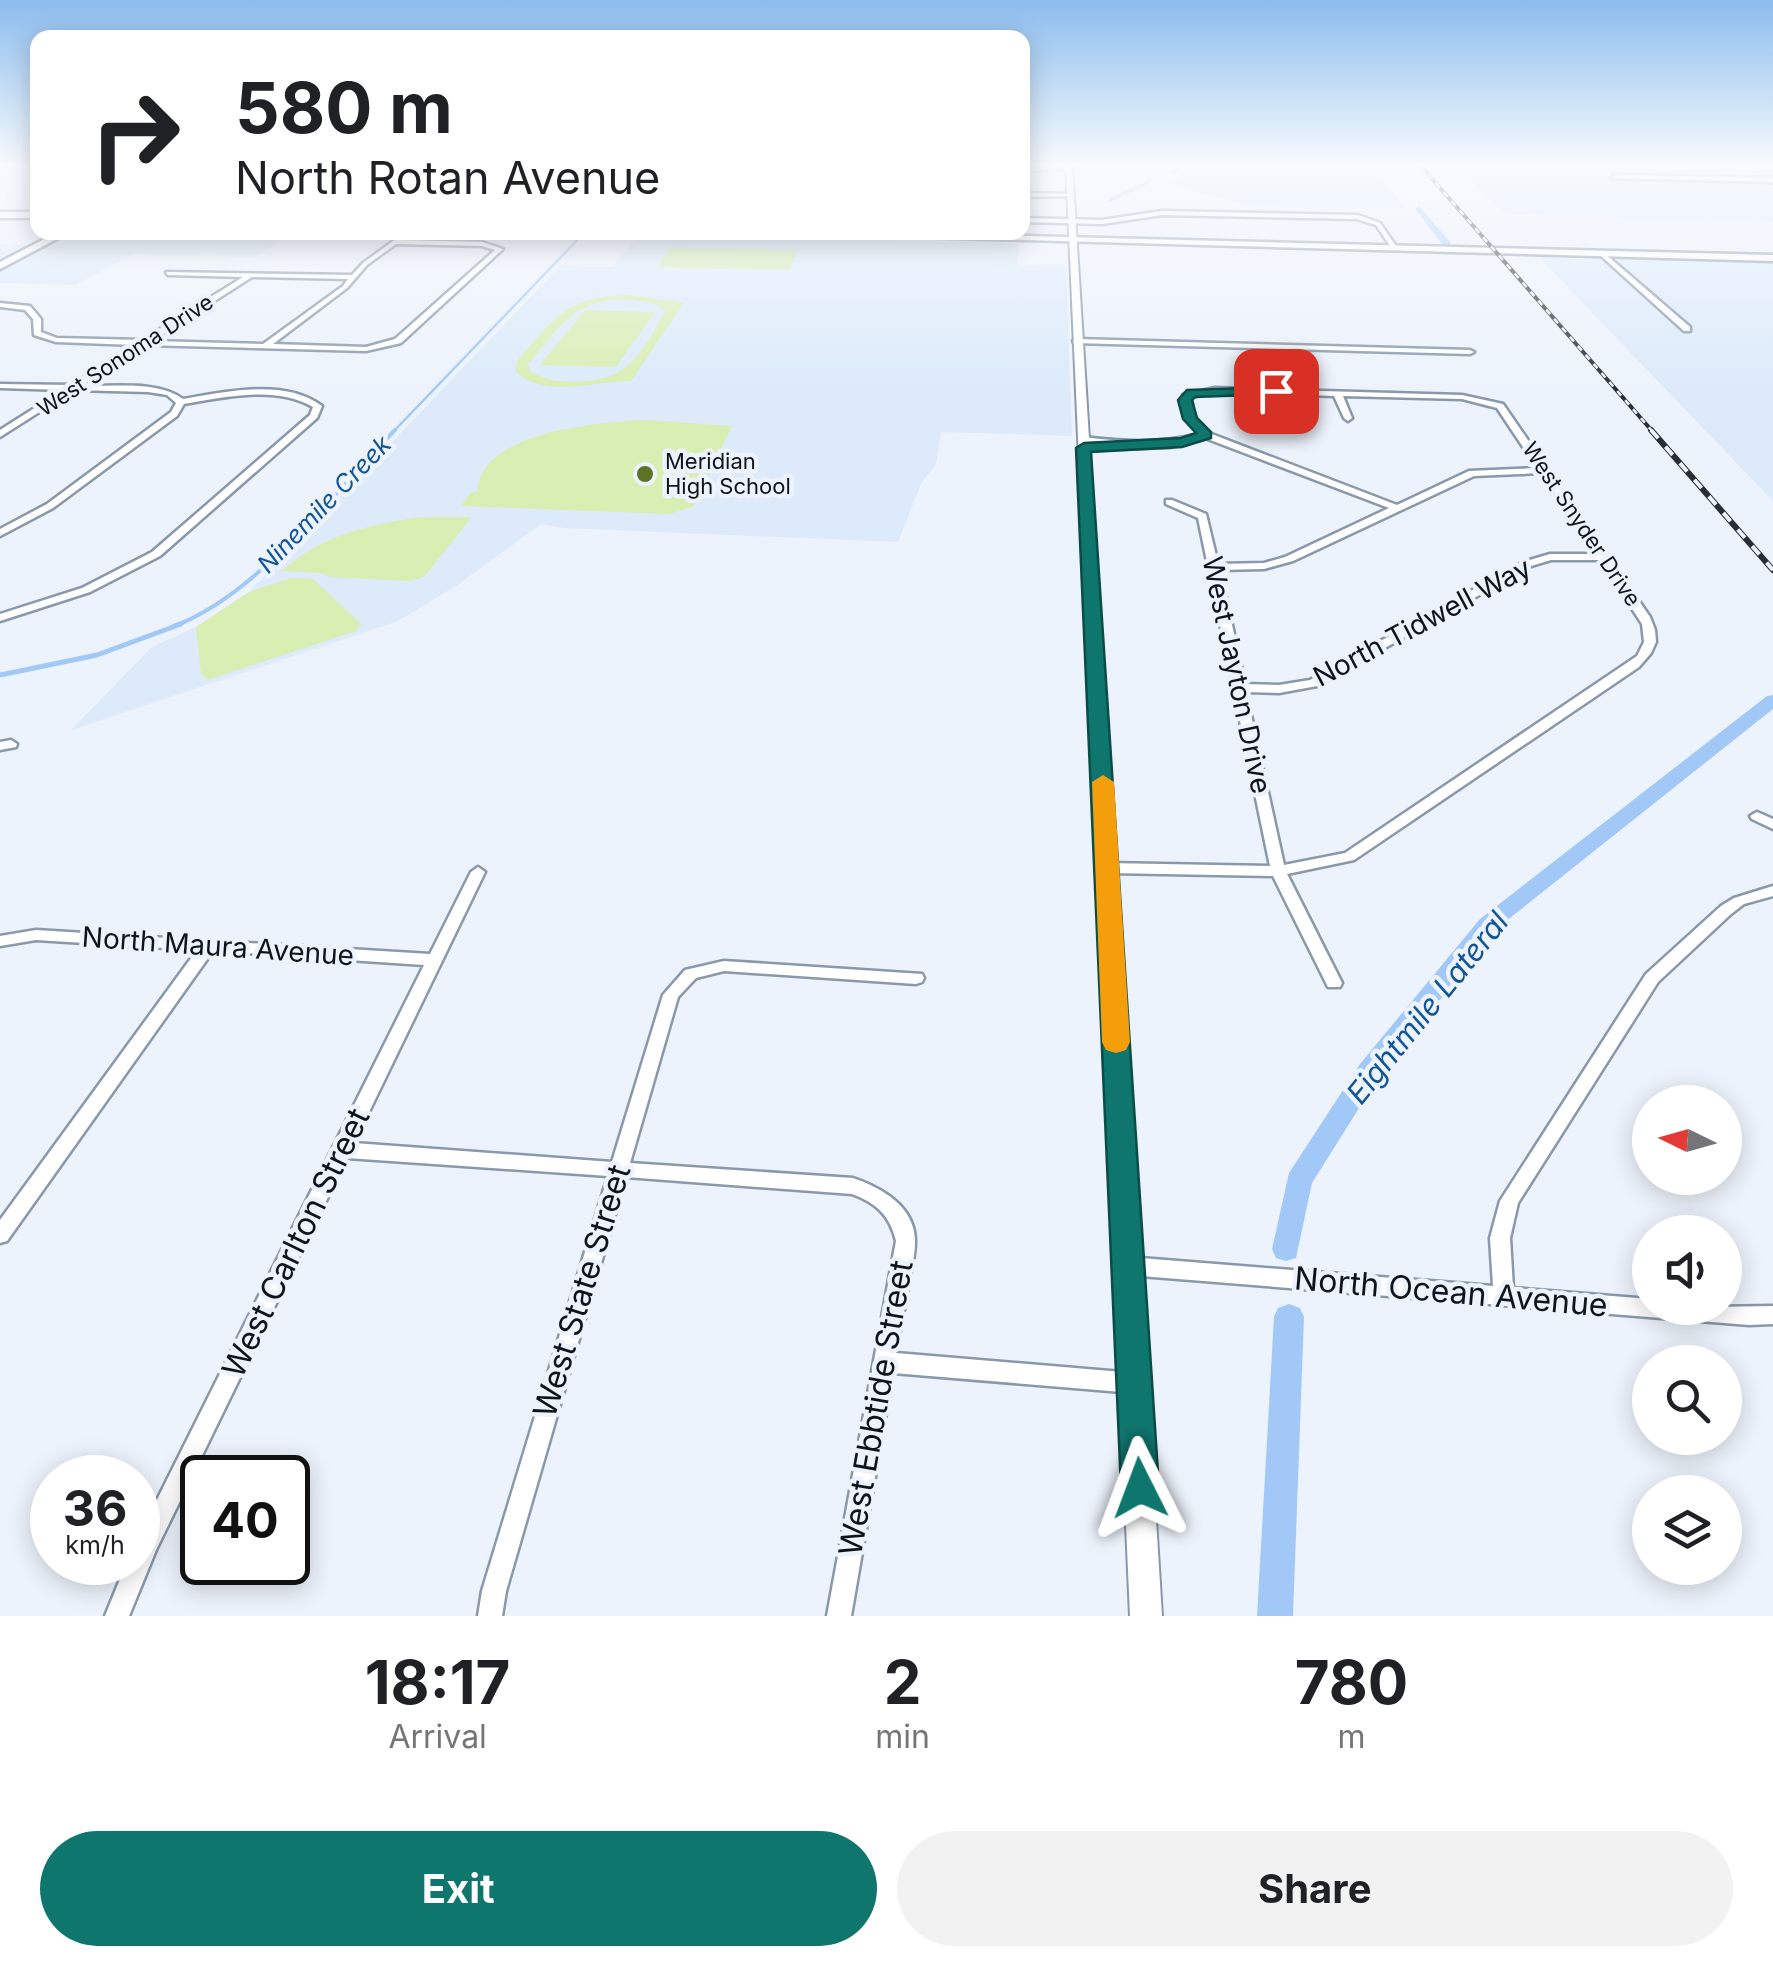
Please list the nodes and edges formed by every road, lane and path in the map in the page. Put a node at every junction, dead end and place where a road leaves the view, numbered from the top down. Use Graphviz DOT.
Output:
graph roads {
  1 [pos="50,240"];
  2 [pos="1057,240"];
  3 [pos="1389,240"];
  4 [pos="1074,241"];
  5 [pos="396,242"];
  6 [pos="497,246"];
  7 [pos="1395,249"];
  8 [pos="1602,254"];
  9 [pos="1773,258"];
  10 [pos="0,266"];
  11 [pos="168,273"];
  12 [pos="250,274"];
  13 [pos="354,277"];
  14 [pos="0,305"];
  15 [pos="1687,329"];
  16 [pos="1248,330"];
  17 [pos="1077,341"];
  18 [pos="143,343"];
  19 [pos="264,346"];
  20 [pos="1254,346"];
  21 [pos="1470,352"];
  22 [pos="0,386"];
  23 [pos="73,388"];
  24 [pos="1337,393"];
  25 [pos="1490,401"];
  26 [pos="181,402"];
  27 [pos="315,402"];
  28 [pos="1348,418"];
  29 [pos="0,434"];
  30 [pos="1206,435"];
  31 [pos="1083,444"];
  32 [pos="1546,470"];
  33 [pos="1169,502"];
  34 [pos="1397,508"];
  35 [pos="0,533"];
  36 [pos="1604,557"];
  37 [pos="1215,567"];
  38 [pos="0,618"];
  39 [pos="1643,657"];
  40 [pos="1240,688"];
  41 [pos="1757,816"];
  42 [pos="1773,825"];
  43 [pos="1108,868"];
  44 [pos="1278,871"];
  45 [pos="478,872"];
  46 [pos="1773,891"];
  47 [pos="0,940"];
  48 [pos="209,945"];
  49 [pos="436,960"];
  50 [pos="916,978"];
  51 [pos="1334,983"];
  52 [pos="343,1150"];
  53 [pos="619,1168"];
  54 [pos="0,1236"];
  55 [pos="1128,1266"];
  56 [pos="1504,1296"];
  57 [pos="1773,1314"];
  58 [pos="883,1362"];
  59 [pos="1135,1383"];
  60 [pos="117,1616"];
  61 [pos="490,1616"];
  62 [pos="839,1616"];
  63 [pos="1146,1616"];
  1 -- 10 [label="main road"];
  2 -- 4 [label="main road"];
  3 -- 7 [label="street"];
  4 -- 7 [label="main road"];
  4 -- 17 [label="street"];
  5 -- 6 [label="street"];
  5 -- 13 [label="street"];
  6 -- 19 [label="street"];
  7 -- 8 [label="main road"];
  8 -- 9 [label="main road"];
  8 -- 15 [label="street"];
  11 -- 12 [label="street"];
  12 -- 13 [label="street"];
  12 -- 18 [label="street, West Sonoma Drive"];
  13 -- 19 [label="street"];
  14 -- 18 [label="street"];
  16 -- 20 [label="street"];
  17 -- 20 [label="street"];
  17 -- 31 [label="street"];
  18 -- 19 [label="street"];
  18 -- 23 [label="street, West Sonoma Drive"];
  20 -- 21 [label="street"];
  22 -- 23 [label="street"];
  23 -- 26 [label="street"];
  23 -- 29 [label="street, West Sonoma Drive"];
  24 -- 25 [label="street"];
  24 -- 28 [label="street"];
  24 -- 30 [label="street"];
  25 -- 32 [label="street, West Snyder Drive"];
  26 -- 27 [label="street"];
  26 -- 35 [label="street"];
  27 -- 38 [label="street"];
  30 -- 31 [label="street"];
  30 -- 34 [label="street"];
  31 -- 43 [label="street"];
  32 -- 34 [label="street"];
  32 -- 36 [label="street, West Snyder Drive"];
  33 -- 37 [label="street, West Jayton Drive"];
  34 -- 37 [label="street"];
  36 -- 39 [label="street, West Snyder Drive"];
  36 -- 40 [label="street, North Tidwell Way"];
  37 -- 40 [label="street, West Jayton Drive"];
  39 -- 44 [label="street"];
  40 -- 44 [label="street, West Jayton Drive"];
  41 -- 42 [label="street"];
  43 -- 44 [label="street"];
  43 -- 55 [label="street"];
  44 -- 51 [label="street, West Jayton Drive"];
  45 -- 49 [label="street, West Carlton Street"];
  46 -- 56 [label="street"];
  47 -- 48 [label="street, North Maura Avenue"];
  48 -- 49 [label="street, North Maura Avenue"];
  48 -- 54 [label="street"];
  49 -- 52 [label="street, West Carlton Street"];
  50 -- 53 [label="street, West State Street"];
  52 -- 53 [label="street"];
  52 -- 60 [label="street, West Carlton Street"];
  53 -- 58 [label="street, West Ebbtide Street"];
  53 -- 61 [label="street, West State Street"];
  55 -- 56 [label="street, North Ocean Avenue"];
  55 -- 59 [label="street"];
  56 -- 57 [label="street, North Ocean Avenue"];
  58 -- 59 [label="street"];
  58 -- 62 [label="street, West Ebbtide Street"];
  59 -- 63 [label="street"];
}
